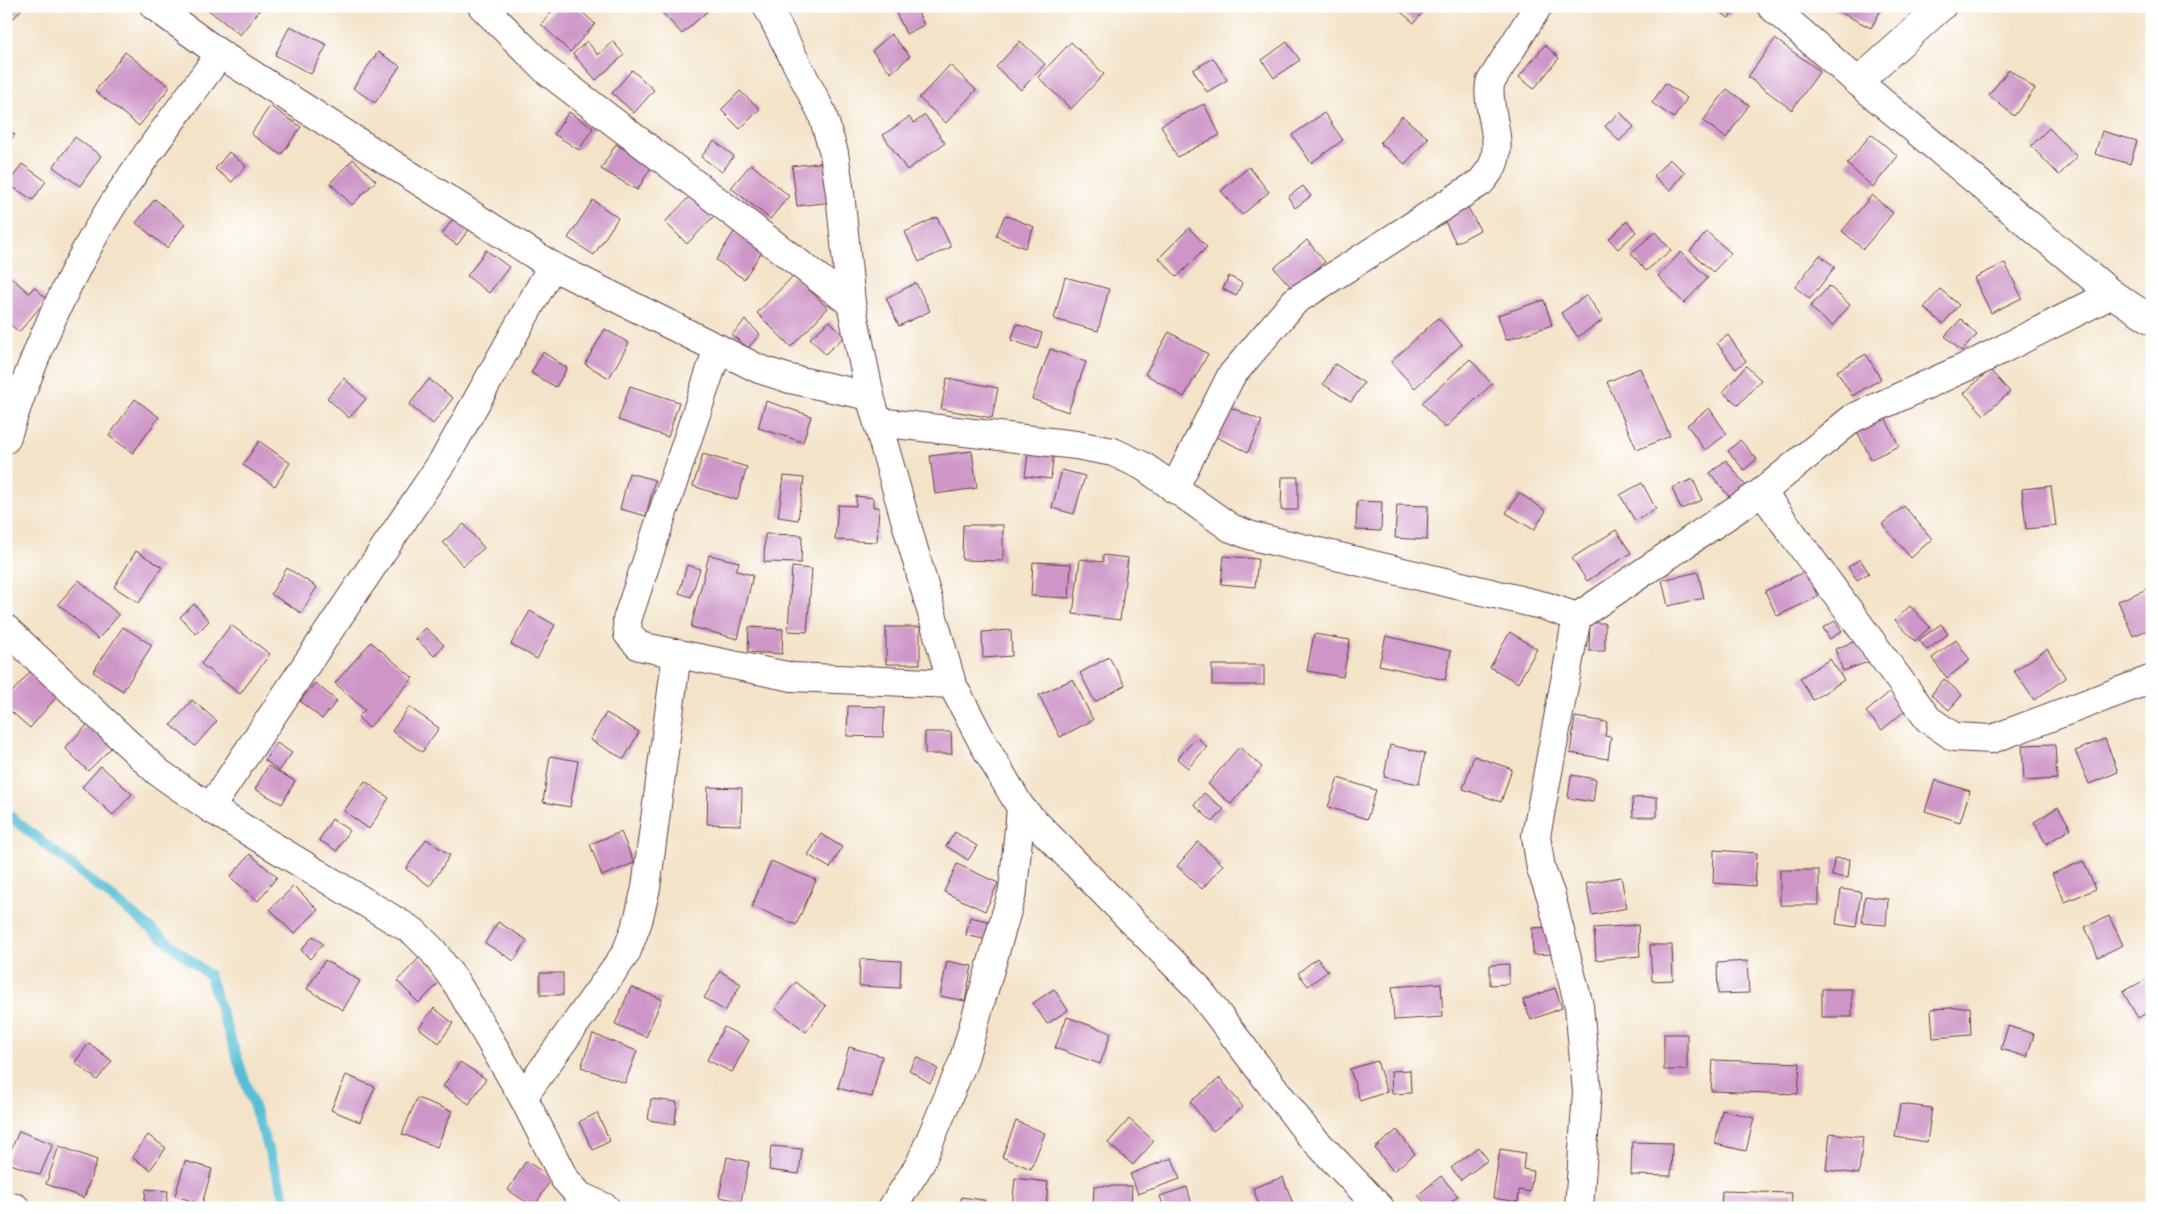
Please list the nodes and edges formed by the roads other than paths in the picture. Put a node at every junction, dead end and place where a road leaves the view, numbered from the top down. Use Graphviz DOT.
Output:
graph roads {
  1 [pos="154,6"];
  2 [pos="482,6"];
  3 [pos="767,6"];
  4 [pos="1538,6"];
  5 [pos="1771,6"];
  6 [pos="1942,6"];
  7 [pos="220,54"];
  8 [pos="1858,82"];
  9 [pos="552,266"];
  10 [pos="2112,294"];
  11 [pos="851,303"];
  12 [pos="2152,320"];
  13 [pos="718,348"];
  14 [pos="870,396"];
  15 [pos="878,422"];
  16 [pos="6,439"];
  17 [pos="1174,489"];
  18 [pos="1762,492"];
  19 [pos="1578,617"];
  20 [pos="6,629"];
  21 [pos="676,653"];
  22 [pos="2152,679"];
  23 [pos="952,684"];
  24 [pos="210,808"];
  25 [pos="1021,808"];
  26 [pos="523,1097"];
  27 [pos="6,1206"];
  28 [pos="16,1208"];
  29 [pos="606,1208"];
  30 [pos="892,1208"];
  31 [pos="1380,1208"];
  32 [pos="1579,1208"];
  1 -- 7 [label="street"];
  2 -- 11 [label="street"];
  3 -- 11 [label="street"];
  4 -- 17 [label="street"];
  5 -- 8 [label="street"];
  6 -- 8 [label="street"];
  7 -- 9 [label="street"];
  7 -- 16 [label="street"];
  8 -- 10 [label="street"];
  9 -- 13 [label="street"];
  9 -- 24 [label="street"];
  10 -- 12 [label="street"];
  10 -- 18 [label="street"];
  11 -- 14 [label="street"];
  13 -- 14 [label="street"];
  13 -- 21 [label="street"];
  14 -- 15 [label="street"];
  15 -- 17 [label="street"];
  15 -- 23 [label="street"];
  17 -- 19 [label="street"];
  18 -- 19 [label="street"];
  18 -- 22 [label="street"];
  19 -- 32 [label="street"];
  20 -- 24 [label="street"];
  21 -- 23 [label="street"];
  21 -- 26 [label="street"];
  23 -- 25 [label="street"];
  24 -- 26 [label="street"];
  25 -- 30 [label="street"];
  25 -- 31 [label="street"];
  26 -- 29 [label="street"];
  27 -- 28 [label="street"];
}
